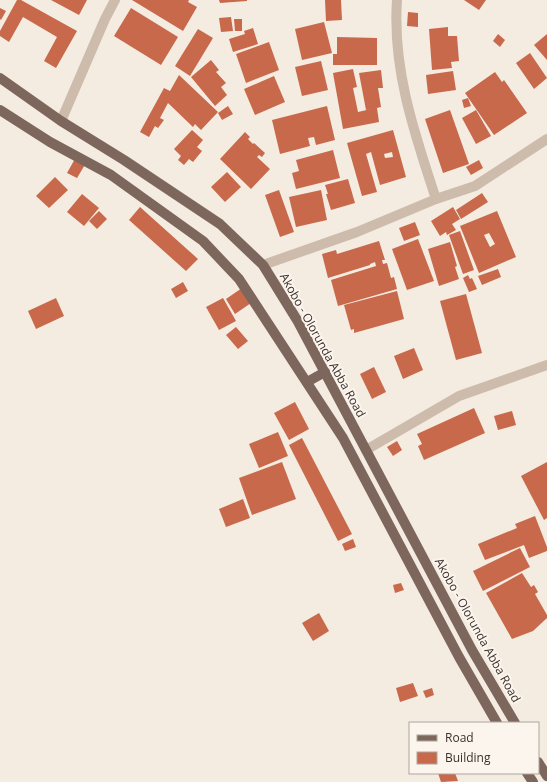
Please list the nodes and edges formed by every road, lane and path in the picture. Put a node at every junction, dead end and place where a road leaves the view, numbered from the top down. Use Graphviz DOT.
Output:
graph roads {
  1 [pos="116,0"];
  2 [pos="397,0"];
  3 [pos="0,78"];
  4 [pos="0,110"];
  5 [pos="60,121"];
  6 [pos="547,139"];
  7 [pos="436,199"];
  8 [pos="263,265"];
  9 [pos="547,365"];
  10 [pos="325,372"];
  11 [pos="307,382"];
  12 [pos="366,450"];
  13 [pos="496,722"];
  14 [pos="513,722"];
  15 [pos="539,764"];
  16 [pos="547,776"];
  1 -- 5 [label="street"];
  2 -- 7 [label="street"];
  3 -- 5 [label="main road, Akobo - Olorunda Abba Road"];
  4 -- 11 [label="main road"];
  5 -- 8 [label="main road, Akobo - Olorunda Abba Road"];
  6 -- 7 [label="street"];
  7 -- 8 [label="street"];
  8 -- 10 [label="main road, Akobo - Olorunda Abba Road"];
  9 -- 12 [label="street"];
  10 -- 11 [label="main road"];
  10 -- 12 [label="main road, Akobo - Olorunda Abba Road"];
  11 -- 13 [label="main road"];
  12 -- 14 [label="main road, Akobo - Olorunda Abba Road"];
  15 -- 16 [label="main road"];
}
